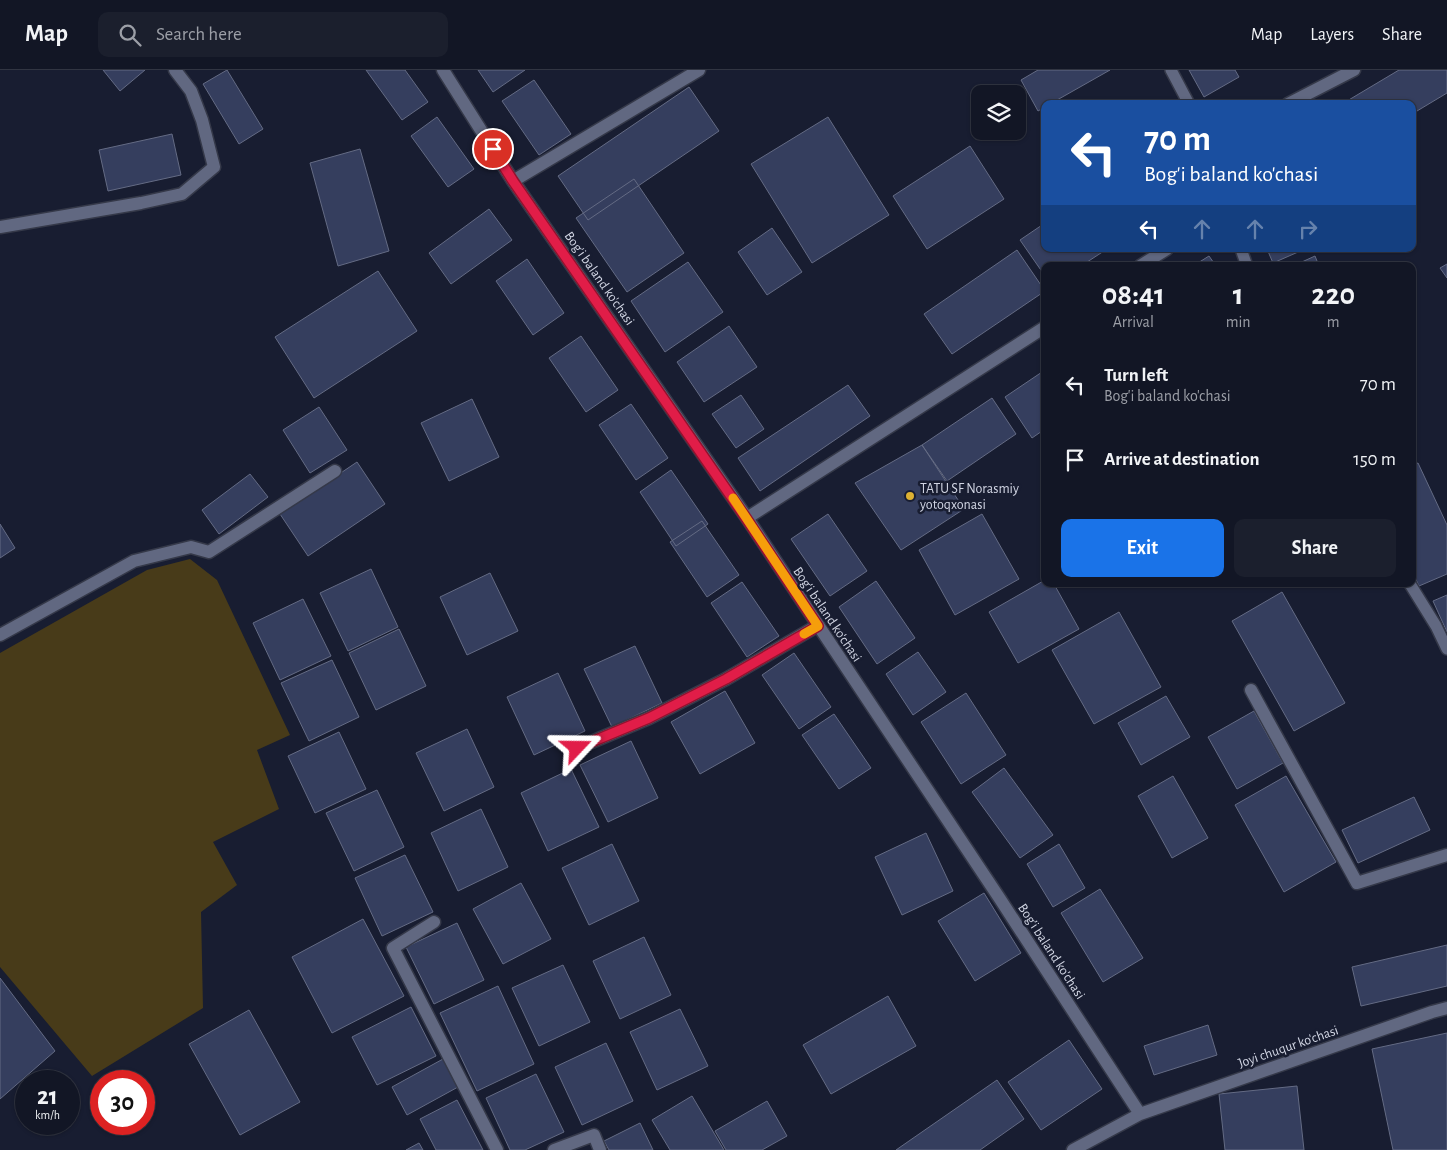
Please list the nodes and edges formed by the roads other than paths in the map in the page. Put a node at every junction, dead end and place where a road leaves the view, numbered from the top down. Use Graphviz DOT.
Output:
graph roads {
  1 [pos="175,70"];
  2 [pos="443,70"];
  3 [pos="699,70"];
  4 [pos="1171,70"];
  5 [pos="1354,70"];
  6 [pos="1187,100"];
  7 [pos="1296,100"];
  8 [pos="513,181"];
  9 [pos="0,227"];
  10 [pos="1162,252"];
  11 [pos="1146,262"];
  12 [pos="1041,330"];
  13 [pos="335,471"];
  14 [pos="746,518"];
  15 [pos="1412,587"];
  16 [pos="818,626"];
  17 [pos="0,636"];
  18 [pos="1447,649"];
  19 [pos="1251,690"];
  20 [pos="577,748"];
  21 [pos="1447,855"];
  22 [pos="434,922"];
  23 [pos="1447,1008"];
  24 [pos="1140,1114"];
  25 [pos="497,1150"];
  26 [pos="554,1150"];
  27 [pos="600,1150"];
  28 [pos="1074,1150"];
  1 -- 9 [label="street"];
  2 -- 8 [label="street, Bog'i baland ko'chasi"];
  3 -- 8 [label="street"];
  4 -- 6 [label="lane"];
  5 -- 7 [label="street"];
  8 -- 14 [label="street, Bog'i baland ko'chasi"];
  10 -- 11 [label="street"];
  12 -- 14 [label="street"];
  13 -- 17 [label="street"];
  14 -- 16 [label="street, Bog'i baland ko'chasi"];
  15 -- 18 [label="lane"];
  16 -- 20 [label="street"];
  16 -- 24 [label="street, Bog'i baland ko'chasi"];
  19 -- 21 [label="street"];
  22 -- 25 [label="street"];
  23 -- 24 [label="street, Joyi chuqur ko'chasi"];
  24 -- 28 [label="street"];
  26 -- 27 [label="street"];
}
